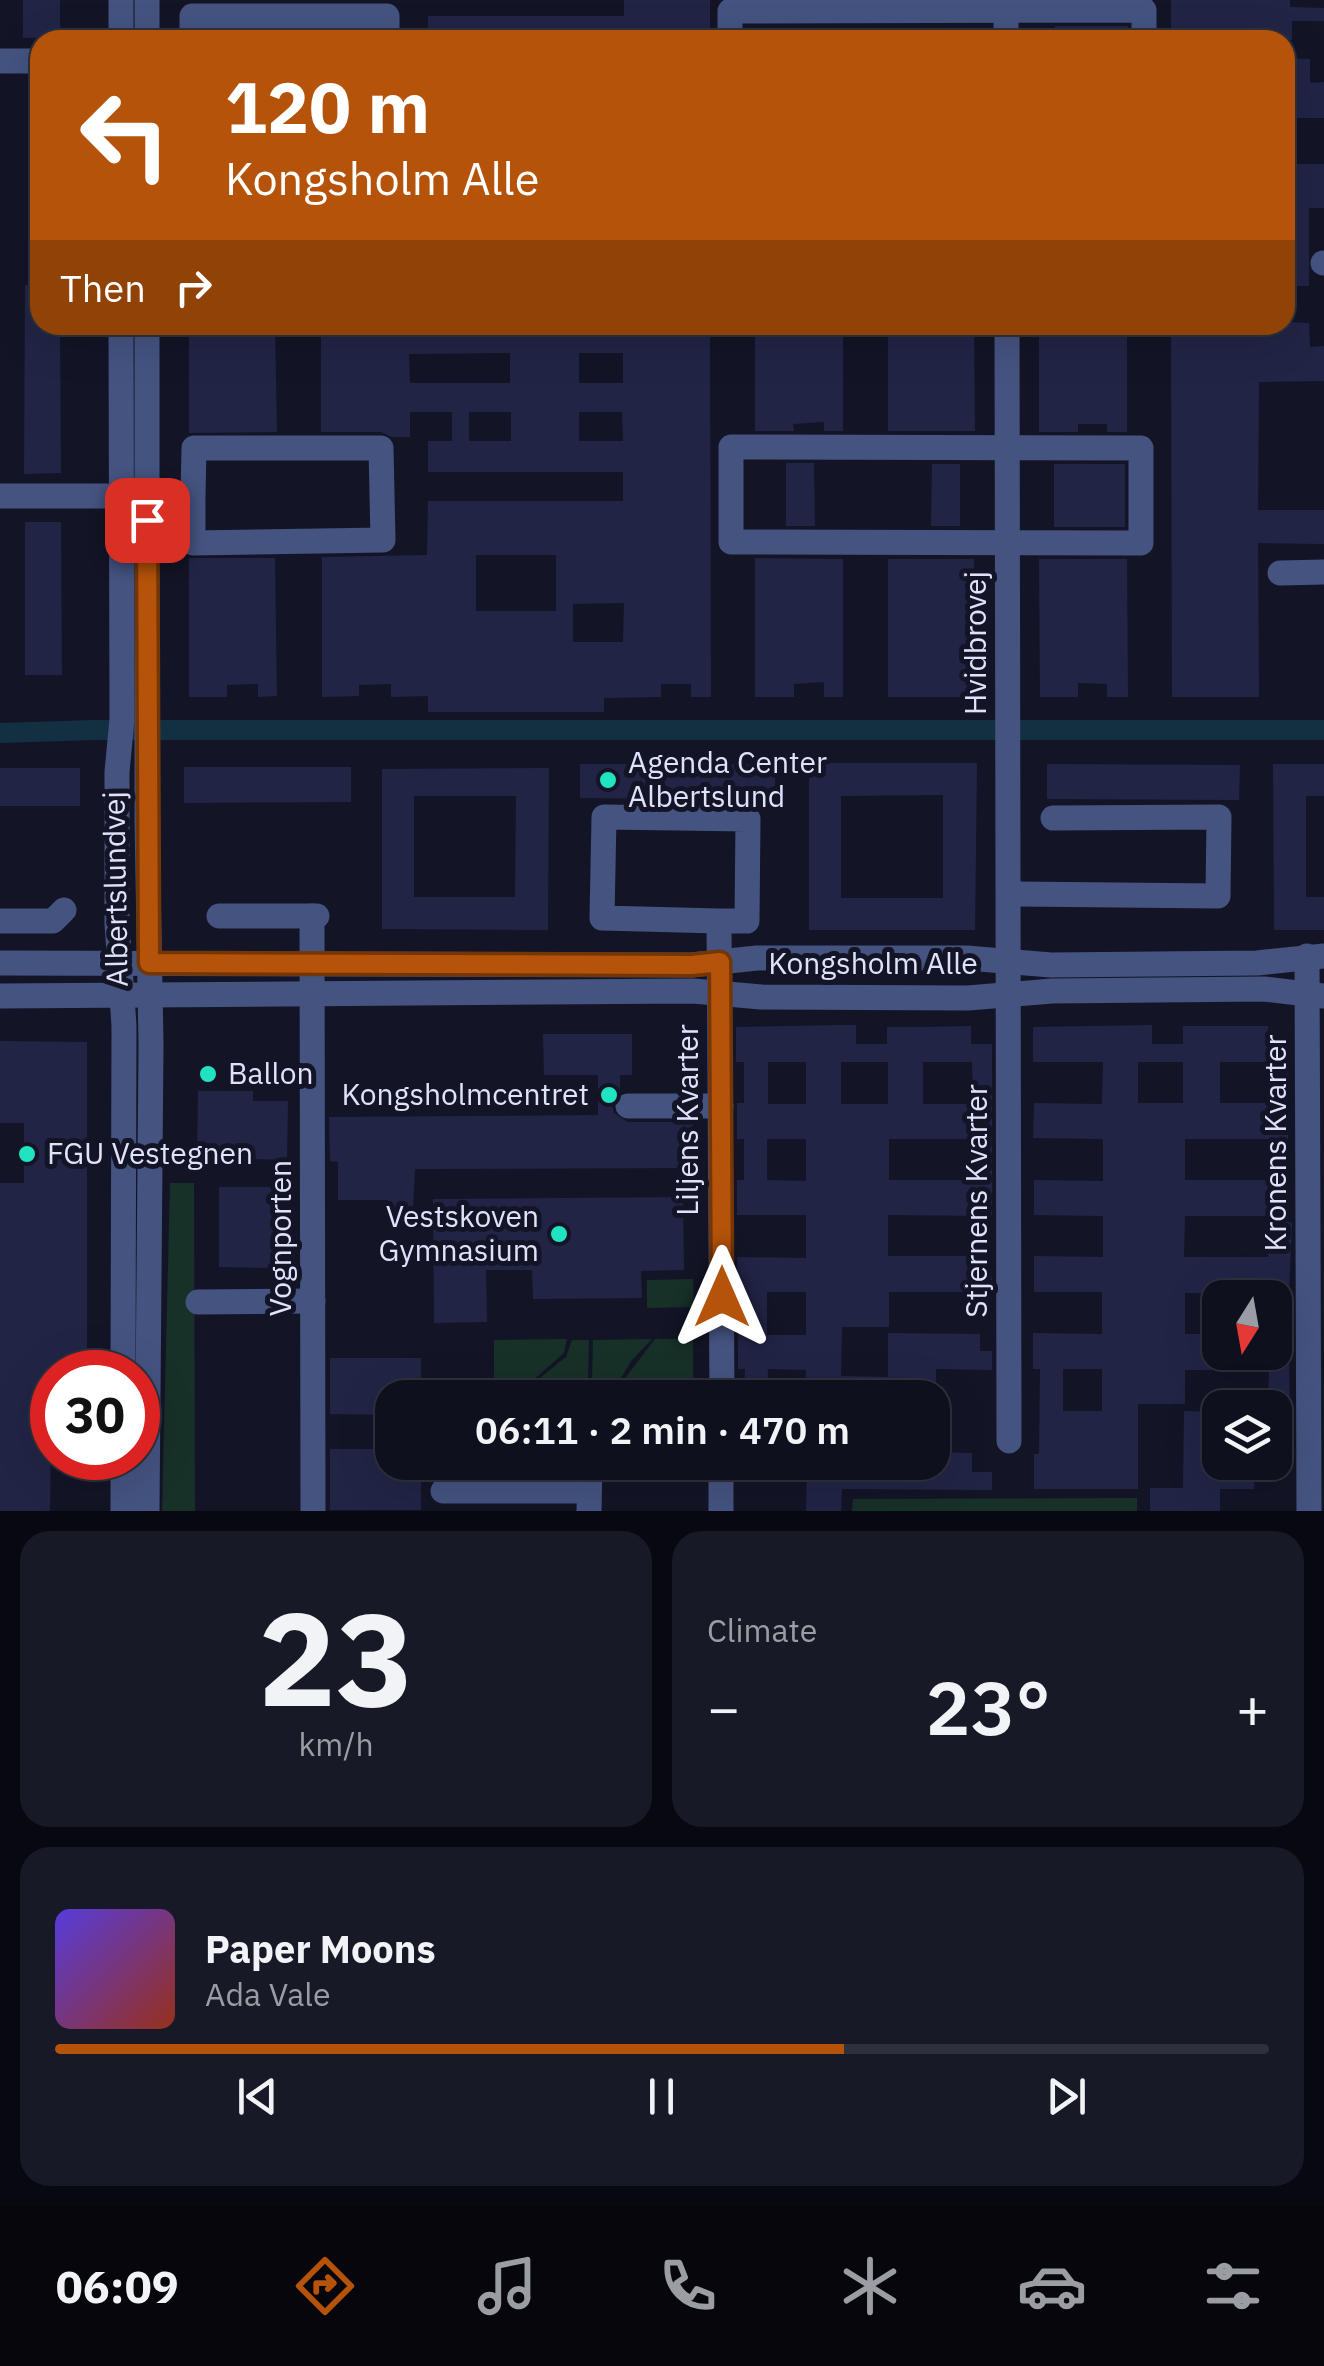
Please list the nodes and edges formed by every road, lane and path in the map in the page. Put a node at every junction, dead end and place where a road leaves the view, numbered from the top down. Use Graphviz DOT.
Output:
graph roads {
  1 [pos="121,0"];
  2 [pos="147,0"];
  3 [pos="1006,5"];
  4 [pos="121,30"];
  5 [pos="147,30"];
  6 [pos="192,30"];
  7 [pos="388,30"];
  8 [pos="730,30"];
  9 [pos="1144,30"];
  10 [pos="0,60"];
  11 [pos="30,61"];
  12 [pos="123,335"];
  13 [pos="146,335"];
  14 [pos="1007,335"];
  15 [pos="1008,448"];
  16 [pos="134,495"];
  17 [pos="0,496"];
  18 [pos="193,496"];
  19 [pos="1008,542"];
  20 [pos="1324,572"];
  21 [pos="1280,573"];
  22 [pos="134,719"];
  23 [pos="1053,818"];
  24 [pos="1010,894"];
  25 [pos="64,910"];
  26 [pos="218,916"];
  27 [pos="0,921"];
  28 [pos="719,921"];
  29 [pos="1316,956"];
  30 [pos="720,962"];
  31 [pos="1010,962"];
  32 [pos="0,963"];
  33 [pos="120,963"];
  34 [pos="149,963"];
  35 [pos="312,964"];
  36 [pos="312,994"];
  37 [pos="720,994"];
  38 [pos="1010,995"];
  39 [pos="0,996"];
  40 [pos="122,996"];
  41 [pos="150,996"];
  42 [pos="1316,996"];
  43 [pos="628,1106"];
  44 [pos="722,1106"];
  45 [pos="313,1301"];
  46 [pos="198,1302"];
  47 [pos="124,1350"];
  48 [pos="722,1380"];
  49 [pos="1009,1441"];
  50 [pos="123,1480"];
  51 [pos="722,1480"];
  52 [pos="443,1491"];
  53 [pos="589,1501"];
  54 [pos="123,1511"];
  55 [pos="147,1511"];
  56 [pos="313,1511"];
  57 [pos="722,1511"];
  58 [pos="1309,1511"];
  1 -- 4 [label="street"];
  2 -- 5 [label="street"];
  3 -- 8 [label="street"];
  3 -- 9 [label="street"];
  6 -- 7 [label="street"];
  10 -- 11 [label="street"];
  12 -- 16 [label="street, Albertslundvej"];
  13 -- 16 [label="street, Albertslundvej"];
  14 -- 15 [label="street, Hvidbrovej"];
  15 -- 19 [label="street, Hvidbrovej"];
  15 -- 19 [label="street"];
  15 -- 19 [label="street"];
  16 -- 17 [label="street"];
  16 -- 18 [label="street"];
  16 -- 22 [label="street, Albertslundvej"];
  18 -- 18 [label="street"];
  19 -- 24 [label="street, Hvidbrovej"];
  20 -- 21 [label="street"];
  22 -- 33 [label="street, Albertslundvej"];
  22 -- 34 [label="street, Albertslundvej"];
  23 -- 24 [label="street"];
  24 -- 31 [label="street, Hvidbrovej"];
  25 -- 27 [label="street"];
  26 -- 35 [label="street, Vognporten"];
  28 -- 28 [label="street"];
  28 -- 30 [label="street, Liljens Kvarter"];
  29 -- 31 [label="street, Kongsholm Alle"];
  29 -- 42 [label="street, Kronens Kvarter"];
  30 -- 31 [label="street, Kongsholm Alle"];
  30 -- 35 [label="street, Kongsholm Alle"];
  30 -- 37 [label="street, Liljens Kvarter"];
  31 -- 38 [label="street, Stjernens Kvarter"];
  32 -- 33 [label="street, Kongsholm Alle"];
  33 -- 34 [label="street, Kongsholm Alle"];
  33 -- 40 [label="street, Albertslundvej"];
  34 -- 35 [label="street, Kongsholm Alle"];
  34 -- 41 [label="street, Albertslundvej"];
  35 -- 36 [label="street, Vognporten"];
  36 -- 37 [label="street, Kongsholm Alle"];
  36 -- 41 [label="street, Kongsholm Alle"];
  36 -- 45 [label="street, Vognporten"];
  37 -- 38 [label="street, Kongsholm Alle"];
  37 -- 44 [label="street, Liljens Kvarter"];
  38 -- 42 [label="street, Kongsholm Alle"];
  38 -- 49 [label="street, Stjernens Kvarter"];
  39 -- 40 [label="street, Kongsholm Alle"];
  40 -- 41 [label="street, Kongsholm Alle"];
  40 -- 47 [label="street, Albertslundvej"];
  41 -- 55 [label="street, Albertslundvej"];
  42 -- 58 [label="street, Kronens Kvarter"];
  43 -- 44 [label="street"];
  44 -- 48 [label="street, Liljens Kvarter"];
  45 -- 46 [label="street"];
  45 -- 56 [label="street, Vognporten"];
  50 -- 54 [label="street"];
  51 -- 57 [label="street"];
  52 -- 53 [label="street"];
}
